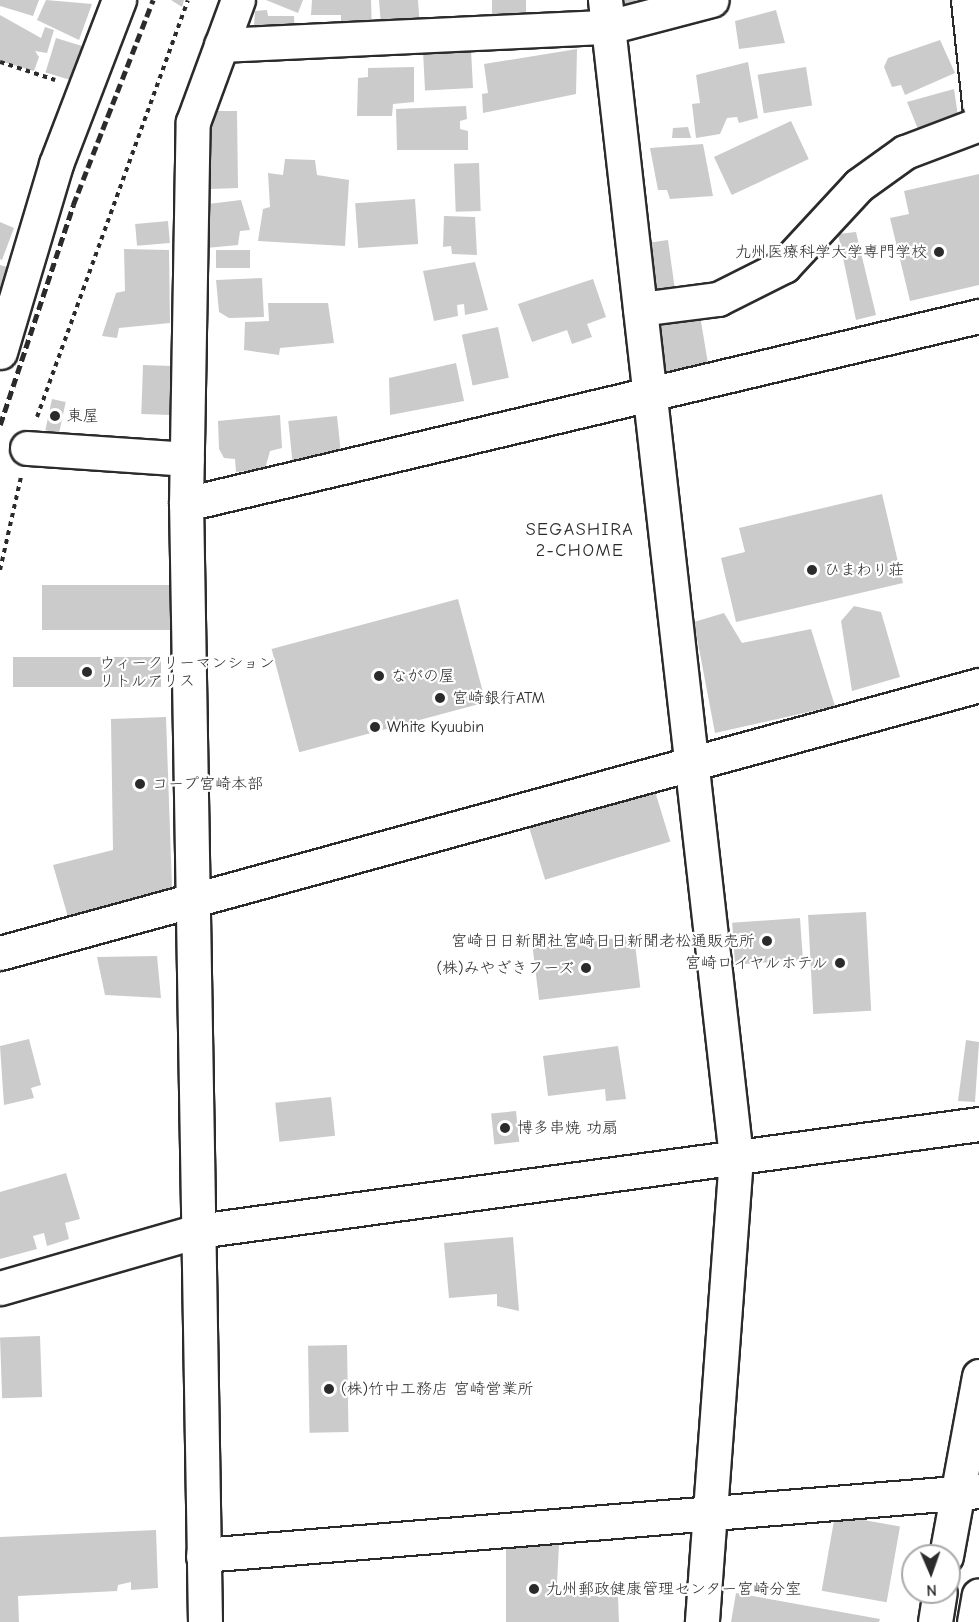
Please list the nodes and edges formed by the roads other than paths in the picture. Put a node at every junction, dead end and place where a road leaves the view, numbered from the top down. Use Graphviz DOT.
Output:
graph roads {
  1 [pos="118,0"];
  2 [pos="238,0"];
  3 [pos="712,0"];
  4 [pos="968,0"];
  5 [pos="606,13"];
  6 [pos="221,45"];
  7 [pos="979,103"];
  8 [pos="979,124"];
  9 [pos="640,309"];
  10 [pos="979,316"];
  11 [pos="0,352"];
  12 [pos="651,394"];
  13 [pos="27,447"];
  14 [pos="187,459"];
  15 [pos="186,504"];
  16 [pos="979,684"];
  17 [pos="693,763"];
  18 [pos="194,900"];
  19 [pos="0,952"];
  20 [pos="979,1124"];
  21 [pos="736,1157"];
  22 [pos="198,1231"];
  23 [pos="0,1288"];
  24 [pos="979,1376"];
  25 [pos="968,1493"];
  26 [pos="710,1512"];
  27 [pos="950,1544"];
  28 [pos="203,1555"];
  29 [pos="979,1595"];
  30 [pos="938,1604"];
  31 [pos="204,1622"];
  32 [pos="702,1622"];
  33 [pos="935,1622"];
  34 [pos="974,1622"];
  1 -- 11 [label="street"];
  2 -- 6 [label="street"];
  3 -- 5 [label="street"];
  4 -- 7 [label="street"];
  5 -- 6 [label="street"];
  5 -- 9 [label="street"];
  6 -- 14 [label="street"];
  8 -- 9 [label="street"];
  9 -- 12 [label="street"];
  10 -- 12 [label="street"];
  12 -- 15 [label="street"];
  12 -- 17 [label="street"];
  13 -- 14 [label="street"];
  14 -- 15 [label="street"];
  15 -- 18 [label="street"];
  16 -- 17 [label="street"];
  17 -- 18 [label="street"];
  17 -- 21 [label="street"];
  18 -- 19 [label="street"];
  18 -- 22 [label="street"];
  20 -- 21 [label="street"];
  21 -- 22 [label="street"];
  21 -- 26 [label="street"];
  22 -- 23 [label="street"];
  22 -- 28 [label="street"];
  24 -- 25 [label="street"];
  25 -- 26 [label="street"];
  25 -- 27 [label="street"];
  26 -- 28 [label="street"];
  26 -- 32 [label="street"];
  28 -- 31 [label="street"];
  29 -- 34 [label="street"];
  30 -- 33 [label="street"];
}
